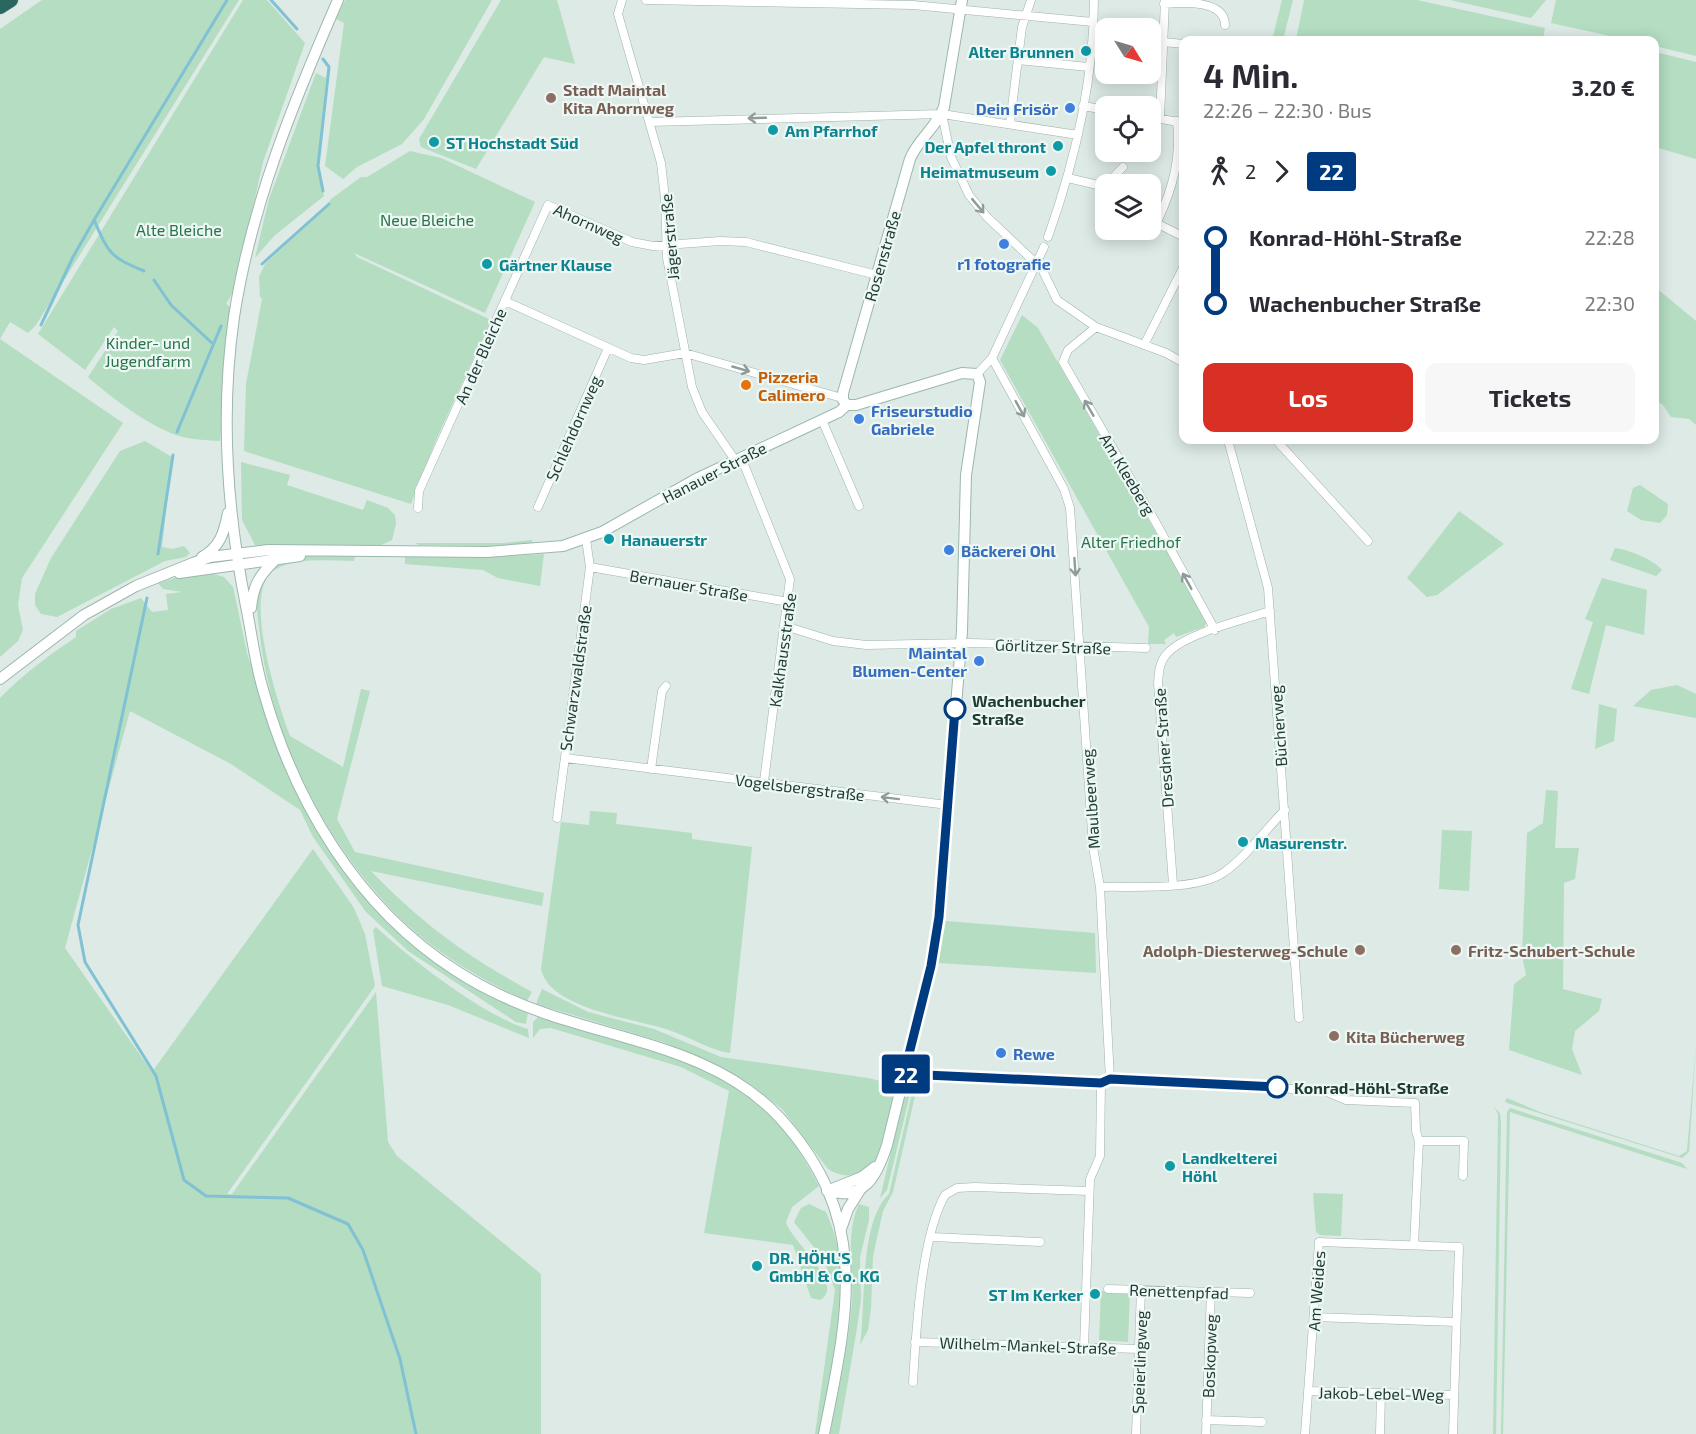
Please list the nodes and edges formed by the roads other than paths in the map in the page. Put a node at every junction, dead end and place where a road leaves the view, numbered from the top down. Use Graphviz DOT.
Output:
graph roads {
  1 [pos="11,0"];
  2 [pos="338,0"];
  3 [pos="622,0"];
  4 [pos="646,0"];
  5 [pos="1031,0"];
  6 [pos="1094,0"];
  7 [pos="791,2"];
  8 [pos="1165,2"];
  9 [pos="961,5"];
  10 [pos="0,8"];
  11 [pos="1026,17"];
  12 [pos="1093,22"];
  13 [pos="1225,26"];
  14 [pos="1162,42"];
  15 [pos="1179,44"];
  16 [pos="1018,60"];
  17 [pos="1088,67"];
  18 [pos="1161,96"];
  19 [pos="1083,106"];
  20 [pos="1095,108"];
  21 [pos="942,114"];
  22 [pos="1161,119"];
  23 [pos="650,122"];
  24 [pos="1179,122"];
  25 [pos="1010,123"];
  26 [pos="1078,135"];
  27 [pos="1179,151"];
  28 [pos="1123,168"];
  29 [pos="1117,174"];
  30 [pos="1068,178"];
  31 [pos="1095,184"];
  32 [pos="548,204"];
  33 [pos="1161,206"];
  34 [pos="1161,225"];
  35 [pos="1179,234"];
  36 [pos="1048,237"];
  37 [pos="667,244"];
  38 [pos="1044,247"];
  39 [pos="1037,264"];
  40 [pos="877,275"];
  41 [pos="1179,276"];
  42 [pos="505,301"];
  43 [pos="1096,327"];
  44 [pos="1144,345"];
  45 [pos="608,348"];
  46 [pos="685,353"];
  47 [pos="992,358"];
  48 [pos="1179,361"];
  49 [pos="977,374"];
  50 [pos="844,401"];
  51 [pos="822,420"];
  52 [pos="1229,444"];
  53 [pos="1280,444"];
  54 [pos="738,458"];
  55 [pos="230,504"];
  56 [pos="538,507"];
  57 [pos="859,507"];
  58 [pos="418,508"];
  59 [pos="586,539"];
  60 [pos="1368,541"];
  61 [pos="321,552"];
  62 [pos="237,559"];
  63 [pos="274,561"];
  64 [pos="193,563"];
  65 [pos="590,567"];
  66 [pos="168,575"];
  67 [pos="788,602"];
  68 [pos="1270,611"];
  69 [pos="249,620"];
  70 [pos="785,626"];
  71 [pos="1215,630"];
  72 [pos="960,645"];
  73 [pos="1081,648"];
  74 [pos="1146,648"];
  75 [pos="0,679"];
  76 [pos="666,686"];
  77 [pos="565,758"];
  78 [pos="651,769"];
  79 [pos="764,781"];
  80 [pos="948,805"];
  81 [pos="1285,810"];
  82 [pos="557,818"];
  83 [pos="1173,884"];
  84 [pos="1100,887"];
  85 [pos="1299,1018"];
  86 [pos="904,1074"];
  87 [pos="1110,1079"];
  88 [pos="1101,1083"];
  89 [pos="1419,1141"];
  90 [pos="883,1157"];
  91 [pos="1463,1176"];
  92 [pos="862,1187"];
  93 [pos="827,1191"];
  94 [pos="1089,1191"];
  95 [pos="841,1229"];
  96 [pos="932,1237"];
  97 [pos="1040,1242"];
  98 [pos="1414,1245"];
  99 [pos="1108,1289"];
  100 [pos="1141,1289"];
  101 [pos="1211,1291"];
  102 [pos="1250,1293"];
  103 [pos="1314,1317"];
  104 [pos="1456,1322"];
  105 [pos="915,1342"];
  106 [pos="1084,1347"];
  107 [pos="1140,1349"];
  108 [pos="913,1382"];
  109 [pos="1308,1391"];
  110 [pos="1381,1393"];
  111 [pos="1454,1395"];
  112 [pos="1206,1420"];
  113 [pos="1262,1422"];
  114 [pos="825,1434"];
  115 [pos="1136,1434"];
  116 [pos="1206,1434"];
  117 [pos="1305,1434"];
  118 [pos="1380,1434"];
  119 [pos="1453,1434"];
  1 -- 10 [label="highway"];
  2 -- 55 [label="street"];
  3 -- 23 [label="street, Jägerstraße"];
  4 -- 7 [label="street"];
  5 -- 11 [label="street"];
  6 -- 12 [label="street"];
  7 -- 9 [label="street"];
  8 -- 13 [label="street"];
  8 -- 14 [label="street"];
  9 -- 11 [label="street"];
  9 -- 21 [label="street"];
  11 -- 12 [label="street"];
  11 -- 16 [label="street"];
  12 -- 17 [label="street"];
  14 -- 15 [label="street"];
  14 -- 18 [label="street"];
  16 -- 17 [label="street"];
  16 -- 25 [label="street"];
  17 -- 19 [label="street"];
  19 -- 20 [label="street"];
  19 -- 26 [label="street"];
  21 -- 23 [label="street, one-way"];
  21 -- 25 [label="street"];
  21 -- 39 [label="street, one-way"];
  21 -- 40 [label="street, Rosenstraße"];
  22 -- 24 [label="street"];
  23 -- 37 [label="street, Jägerstraße"];
  25 -- 26 [label="street"];
  26 -- 30 [label="street"];
  27 -- 33 [label="street"];
  28 -- 29 [label="street"];
  30 -- 31 [label="street"];
  30 -- 36 [label="street"];
  32 -- 37 [label="street, Ahornweg"];
  32 -- 42 [label="street, An der Bleiche"];
  34 -- 35 [label="street"];
  37 -- 40 [label="street, Ahornweg"];
  37 -- 46 [label="street, Jägerstraße"];
  38 -- 39 [label="street"];
  39 -- 43 [label="street"];
  39 -- 47 [label="street"];
  40 -- 50 [label="street, Rosenstraße"];
  41 -- 44 [label="street"];
  42 -- 45 [label="street"];
  42 -- 58 [label="street, An der Bleiche"];
  43 -- 44 [label="street"];
  71 -- 43 [label="street, Am Kleeberg, one-way"];
  44 -- 48 [label="street"];
  45 -- 46 [label="street"];
  45 -- 56 [label="street, Schlehdornweg"];
  46 -- 50 [label="street, one-way"];
  46 -- 54 [label="street, Kalkhausstraße"];
  47 -- 49 [label="street"];
  47 -- 73 [label="street, Maulbeerweg, one-way"];
  49 -- 50 [label="street, Hanauer Straße"];
  49 -- 72 [label="street"];
  50 -- 51 [label="street, Hanauer Straße"];
  51 -- 54 [label="street, Hanauer Straße"];
  51 -- 57 [label="street"];
  52 -- 68 [label="street, Bücherweg"];
  53 -- 60 [label="street"];
  54 -- 59 [label="street, Hanauer Straße"];
  54 -- 67 [label="street, Kalkhausstraße"];
  55 -- 62 [label="street"];
  55 -- 64 [label="street"];
  59 -- 61 [label="street, Hanauer Straße"];
  59 -- 65 [label="street, Schwarzwaldstraße"];
  61 -- 62 [label="street, Hanauer Straße"];
  61 -- 63 [label="street, Hanauer Straße"];
  62 -- 63 [label="street, Hanauer Straße"];
  62 -- 64 [label="street"];
  62 -- 66 [label="street"];
  62 -- 69 [label="street"];
  63 -- 69 [label="street"];
  64 -- 66 [label="street"];
  65 -- 67 [label="street, Bernauer Straße"];
  65 -- 77 [label="street, Schwarzwaldstraße"];
  66 -- 75 [label="street"];
  67 -- 70 [label="street, Kalkhausstraße"];
  68 -- 71 [label="street, Dresdner Straße"];
  68 -- 81 [label="street, Bücherweg"];
  69 -- 93 [label="street"];
  70 -- 72 [label="street"];
  70 -- 79 [label="street, Kalkhausstraße"];
  71 -- 83 [label="street, Dresdner Straße"];
  72 -- 73 [label="street, Görlitzer Straße"];
  72 -- 80 [label="street"];
  73 -- 74 [label="street, Görlitzer Straße"];
  73 -- 84 [label="street, Maulbeerweg"];
  76 -- 78 [label="street"];
  77 -- 78 [label="street, Vogelsbergstraße"];
  77 -- 82 [label="street, Schwarzwaldstraße"];
  78 -- 79 [label="street, Vogelsbergstraße"];
  80 -- 79 [label="street, Vogelsbergstraße, one-way"];
  80 -- 86 [label="street"];
  81 -- 83 [label="street"];
  81 -- 85 [label="street, Bücherweg"];
  83 -- 84 [label="street"];
  84 -- 87 [label="street, Maulbeerweg"];
  86 -- 88 [label="street"];
  86 -- 90 [label="street"];
  87 -- 88 [label="street"];
  87 -- 89 [label="street"];
  88 -- 94 [label="street"];
  89 -- 91 [label="street"];
  89 -- 98 [label="street"];
  90 -- 92 [label="street"];
  90 -- 93 [label="street"];
  92 -- 93 [label="street"];
  92 -- 95 [label="street"];
  93 -- 95 [label="street"];
  94 -- 96 [label="street"];
  94 -- 106 [label="street"];
  95 -- 114 [label="street"];
  96 -- 97 [label="street"];
  96 -- 105 [label="street"];
  98 -- 103 [label="street, Am Weides"];
  98 -- 104 [label="street, Am Weides"];
  99 -- 100 [label="street, Renettenpfad"];
  100 -- 101 [label="street, Renettenpfad"];
  100 -- 107 [label="street, Speierlingweg"];
  101 -- 102 [label="street, Renettenpfad"];
  101 -- 112 [label="street, Boskopweg"];
  103 -- 104 [label="street"];
  103 -- 109 [label="street, Am Weides"];
  104 -- 111 [label="street, Am Weides"];
  105 -- 106 [label="street, Wilhelm-Mankel-Straße"];
  105 -- 108 [label="street"];
  106 -- 107 [label="street, Wilhelm-Mankel-Straße"];
  107 -- 115 [label="street, Speierlingweg"];
  109 -- 110 [label="street, Jakob-Lebel-Weg"];
  109 -- 117 [label="street, Am Weides"];
  110 -- 111 [label="street, Jakob-Lebel-Weg"];
  110 -- 118 [label="street"];
  111 -- 119 [label="street, Am Weides"];
  112 -- 113 [label="street, Boskopweg"];
  112 -- 116 [label="street, Boskopweg"];
}
